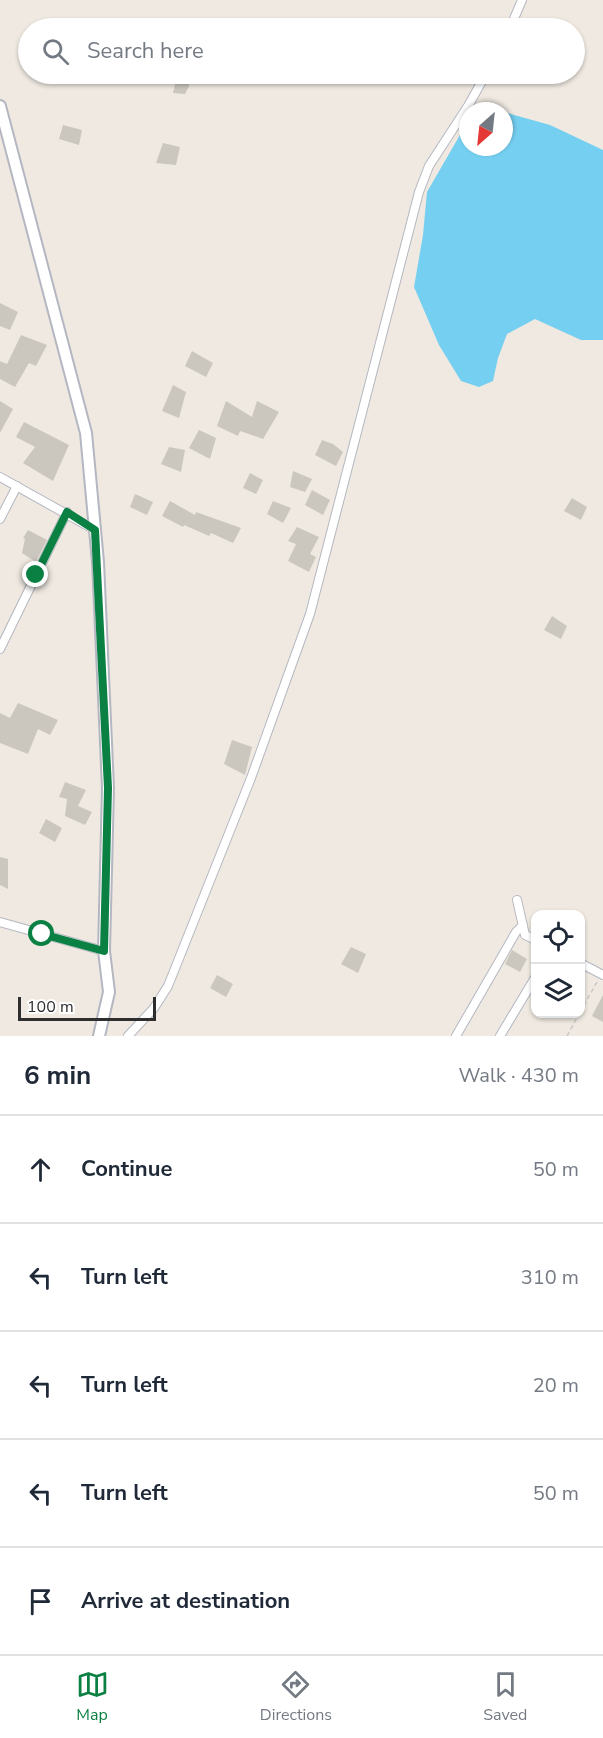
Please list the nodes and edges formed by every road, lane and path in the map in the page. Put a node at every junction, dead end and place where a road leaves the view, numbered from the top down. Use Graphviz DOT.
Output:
graph roads {
  1 [pos="522,0"];
  2 [pos="514,18"];
  3 [pos="480,84"];
  4 [pos="0,106"];
  5 [pos="0,477"];
  6 [pos="17,486"];
  7 [pos="67,512"];
  8 [pos="0,519"];
  9 [pos="95,530"];
  10 [pos="0,649"];
  11 [pos="517,900"];
  12 [pos="0,922"];
  13 [pos="523,925"];
  14 [pos="531,938"];
  15 [pos="104,951"];
  16 [pos="582,964"];
  17 [pos="602,974"];
  18 [pos="531,984"];
  19 [pos="585,1003"];
  20 [pos="577,1018"];
  21 [pos="99,1036"];
  22 [pos="128,1036"];
  23 [pos="456,1036"];
  24 [pos="500,1036"];
  25 [pos="567,1036"];
  1 -- 2 [label="street"];
  3 -- 22 [label="street"];
  4 -- 9 [label="street"];
  5 -- 6 [label="street"];
  6 -- 7 [label="street"];
  6 -- 8 [label="street"];
  7 -- 9 [label="street"];
  7 -- 10 [label="street"];
  9 -- 15 [label="street"];
  11 -- 13 [label="street"];
  12 -- 15 [label="street"];
  13 -- 14 [label="street"];
  13 -- 23 [label="street"];
  15 -- 21 [label="street"];
  16 -- 17 [label="street"];
  17 -- 19 [label="path"];
  18 -- 24 [label="street"];
  20 -- 25 [label="path"];
}
